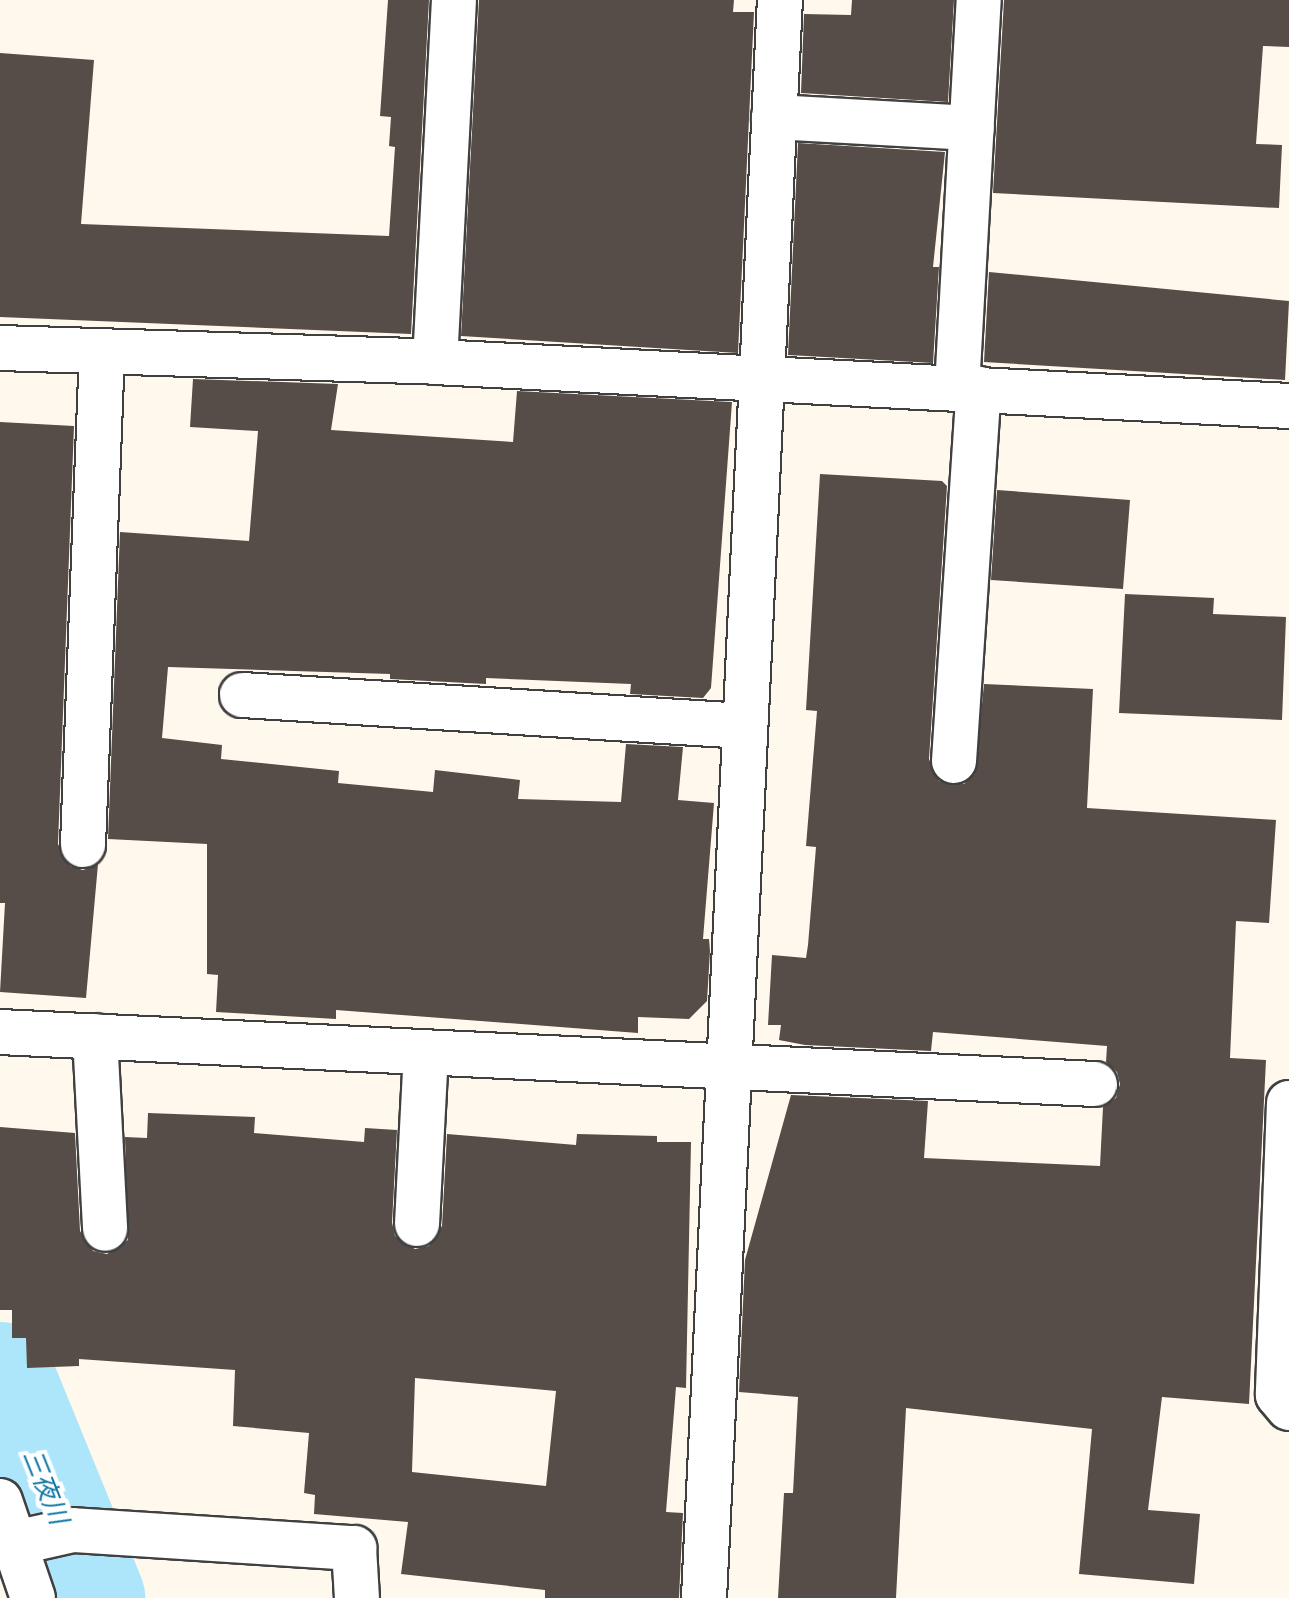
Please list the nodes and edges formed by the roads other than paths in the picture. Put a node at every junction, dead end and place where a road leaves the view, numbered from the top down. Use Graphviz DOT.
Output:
graph roads {
  1 [pos="454,0"];
  2 [pos="780,0"];
  3 [pos="979,0"];
  4 [pos="774,117"];
  5 [pos="972,128"];
  6 [pos="0,348"];
  7 [pos="102,354"];
  8 [pos="435,362"];
  9 [pos="758,379"];
  10 [pos="968,389"];
  11 [pos="1289,406"];
  12 [pos="242,695"];
  13 [pos="744,726"];
  14 [pos="954,761"];
  15 [pos="83,845"];
  16 [pos="0,1032"];
  17 [pos="95,1036"];
  18 [pos="426,1052"];
  19 [pos="729,1066"];
  20 [pos="1095,1084"];
  21 [pos="1289,1103"];
  22 [pos="417,1224"];
  23 [pos="105,1229"];
  24 [pos="1289,1408"];
  25 [pos="4,1516"];
  26 [pos="33,1598"];
  27 [pos="357,1598"];
  28 [pos="704,1598"];
  1 -- 8 [label="street"];
  2 -- 4 [label="street"];
  3 -- 5 [label="street"];
  4 -- 5 [label="street"];
  4 -- 9 [label="street"];
  5 -- 10 [label="street"];
  6 -- 7 [label="street"];
  7 -- 8 [label="street"];
  7 -- 15 [label="street"];
  8 -- 9 [label="street"];
  9 -- 10 [label="street"];
  9 -- 13 [label="street"];
  10 -- 11 [label="street"];
  10 -- 14 [label="street"];
  12 -- 13 [label="street"];
  13 -- 19 [label="street"];
  16 -- 17 [label="street"];
  17 -- 18 [label="street"];
  17 -- 23 [label="street"];
  18 -- 19 [label="street"];
  18 -- 22 [label="street"];
  19 -- 20 [label="street"];
  19 -- 28 [label="street"];
  21 -- 24 [label="street"];
  25 -- 26 [label="street"];
  25 -- 27 [label="street"];
}
